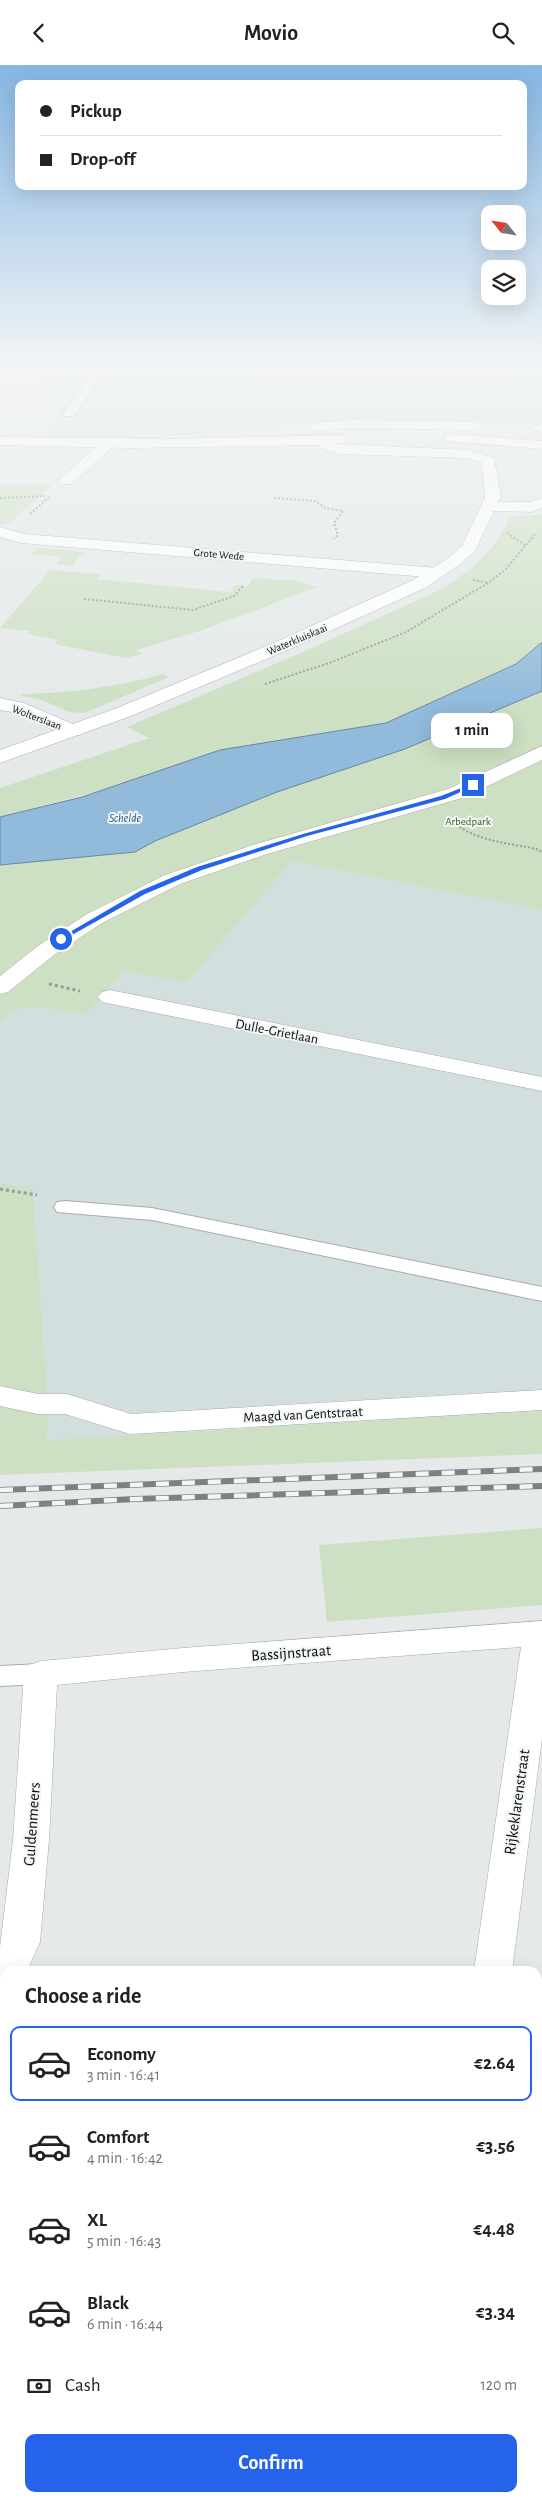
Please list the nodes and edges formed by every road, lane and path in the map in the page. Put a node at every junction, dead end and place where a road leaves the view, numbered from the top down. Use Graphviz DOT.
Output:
graph roads {
  1 [pos="492,481"];
  2 [pos="0,498"];
  3 [pos="274,498"];
  4 [pos="542,503"];
  5 [pos="490,507"];
  6 [pos="5,532"];
  7 [pos="536,533"];
  8 [pos="525,545"];
  9 [pos="315,563"];
  10 [pos="438,573"];
  11 [pos="244,585"];
  12 [pos="84,599"];
  13 [pos="0,704"];
  14 [pos="73,731"];
  15 [pos="542,753"];
  16 [pos="0,757"];
  17 [pos="407,807"];
  18 [pos="542,852"];
  19 [pos="6,982"];
  20 [pos="110,997"];
  21 [pos="542,1084"];
  22 [pos="0,1189"];
  23 [pos="65,1207"];
  24 [pos="542,1294"];
  25 [pos="0,1396"];
  26 [pos="542,1400"];
  27 [pos="541,1633"];
  28 [pos="41,1674"];
  29 [pos="0,1676"];
  30 [pos="10,1966"];
  31 [pos="494,1966"];
  1 -- 5 [label="street, Waterkluiskaai"];
  2 -- 6 [label="path"];
  3 -- 9 [label="path"];
  4 -- 5 [label="street"];
  5 -- 10 [label="street, Waterkluiskaai"];
  6 -- 9 [label="street, Grote Wede"];
  7 -- 8 [label="path"];
  9 -- 10 [label="street, Grote Wede"];
  10 -- 14 [label="street, Waterkluiskaai"];
  11 -- 12 [label="path"];
  13 -- 14 [label="street, Wolterslaan"];
  14 -- 16 [label="street, Waterkluiskaai"];
  15 -- 17 [label="street"];
  17 -- 18 [label="path"];
  17 -- 19 [label="street"];
  19 -- 20 [label="path"];
  20 -- 21 [label="street, Dulle-Grietlaan"];
  22 -- 23 [label="path"];
  23 -- 24 [label="lane"];
  25 -- 26 [label="street, Maagd van Gentstraat"];
  27 -- 28 [label="street, Bassijnstraat"];
  27 -- 31 [label="street, Rijkeklarenstraat"];
  28 -- 29 [label="lane"];
  28 -- 30 [label="street, Guldenmeers"];
}
